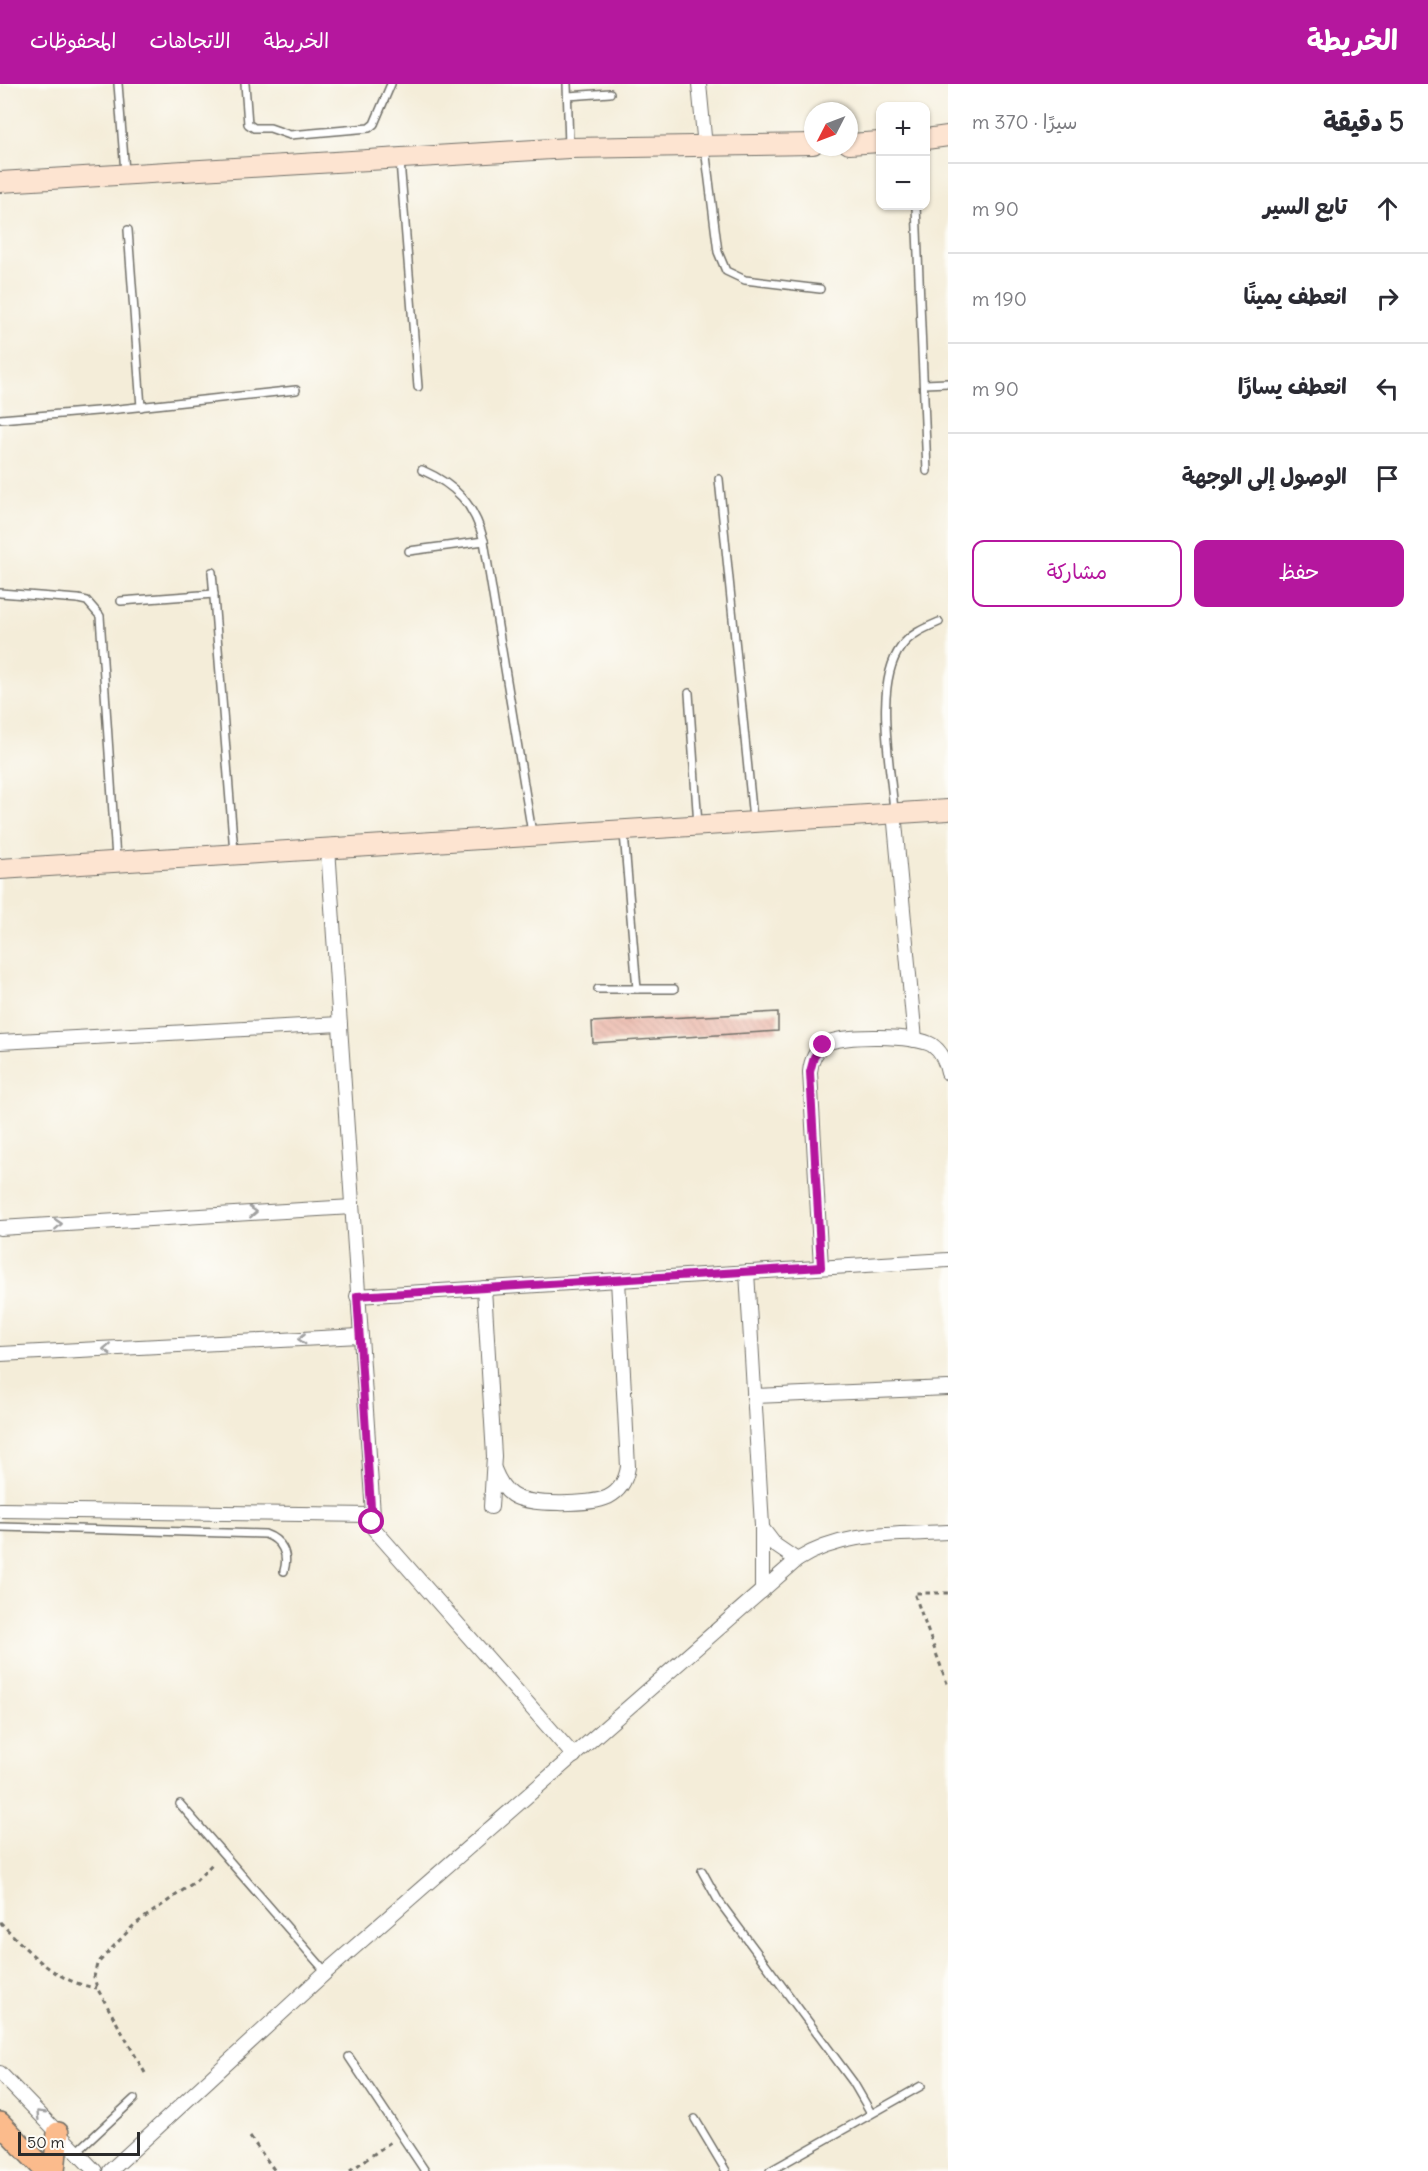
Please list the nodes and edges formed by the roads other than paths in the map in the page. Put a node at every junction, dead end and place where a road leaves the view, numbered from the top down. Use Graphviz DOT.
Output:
graph roads {
  1 [pos="118,84"];
  2 [pos="245,84"];
  3 [pos="391,84"];
  4 [pos="567,84"];
  5 [pos="699,84"];
  6 [pos="610,93"];
  7 [pos="568,96"];
  8 [pos="948,136"];
  9 [pos="930,138"];
  10 [pos="876,142"];
  11 [pos="858,143"];
  12 [pos="804,144"];
  13 [pos="705,147"];
  14 [pos="569,148"];
  15 [pos="400,159"];
  16 [pos="125,175"];
  17 [pos="0,182"];
  18 [pos="916,210"];
  19 [pos="128,230"];
  20 [pos="820,289"];
  21 [pos="948,383"];
  22 [pos="924,384"];
  23 [pos="418,387"];
  24 [pos="296,390"];
  25 [pos="141,407"];
  26 [pos="0,419"];
  27 [pos="422,470"];
  28 [pos="927,471"];
  29 [pos="719,479"];
  30 [pos="484,541"];
  31 [pos="409,550"];
  32 [pos="212,572"];
  33 [pos="0,593"];
  34 [pos="214,594"];
  35 [pos="121,601"];
  36 [pos="939,622"];
  37 [pos="689,693"];
  38 [pos="948,810"];
  39 [pos="894,812"];
  40 [pos="753,822"];
  41 [pos="698,825"];
  42 [pos="624,831"];
  43 [pos="533,836"];
  44 [pos="328,848"];
  45 [pos="234,854"];
  46 [pos="117,862"];
  47 [pos="0,869"];
  48 [pos="674,988"];
  49 [pos="598,989"];
  50 [pos="637,989"];
  51 [pos="340,1024"];
  52 [pos="915,1040"];
  53 [pos="0,1042"];
  54 [pos="948,1073"];
  55 [pos="352,1207"];
  56 [pos="0,1228"];
  57 [pos="948,1260"];
  58 [pos="821,1267"];
  59 [pos="747,1272"];
  60 [pos="618,1280"];
  61 [pos="484,1288"];
  62 [pos="357,1296"];
  63 [pos="360,1336"];
  64 [pos="0,1354"];
  65 [pos="948,1388"];
  66 [pos="754,1396"];
  67 [pos="494,1469"];
  68 [pos="491,1507"];
  69 [pos="0,1510"];
  70 [pos="371,1515"];
  71 [pos="762,1526"];
  72 [pos="0,1527"];
  73 [pos="948,1532"];
  74 [pos="797,1560"];
  75 [pos="284,1571"];
  76 [pos="762,1591"];
  77 [pos="574,1756"];
  78 [pos="180,1804"];
  79 [pos="702,1871"];
  80 [pos="326,1972"];
  81 [pos="349,2056"];
  82 [pos="0,2073"];
  83 [pos="921,2086"];
  84 [pos="134,2099"];
  85 [pos="871,2113"];
  86 [pos="695,2119"];
  87 [pos="0,2123"];
  88 [pos="58,2133"];
  89 [pos="77,2151"];
  90 [pos="46,2171"];
  91 [pos="54,2171"];
  92 [pos="95,2171"];
  93 [pos="110,2171"];
  94 [pos="425,2171"];
  95 [pos="726,2171"];
  96 [pos="770,2171"];
  1 -- 16 [label="lane"];
  2 -- 3 [label="lane"];
  4 -- 7 [label="lane"];
  5 -- 13 [label="street"];
  6 -- 7 [label="lane"];
  7 -- 14 [label="lane"];
  8 -- 9 [label="main road"];
  10 -- 11 [label="main road"];
  12 -- 13 [label="main road"];
  13 -- 14 [label="main road"];
  13 -- 20 [label="lane"];
  14 -- 15 [label="main road"];
  15 -- 16 [label="main road"];
  15 -- 23 [label="lane"];
  16 -- 17 [label="main road"];
  18 -- 22 [label="lane"];
  19 -- 25 [label="lane"];
  21 -- 22 [label="lane"];
  22 -- 28 [label="lane"];
  24 -- 25 [label="lane"];
  25 -- 26 [label="lane"];
  27 -- 30 [label="lane"];
  29 -- 40 [label="lane"];
  30 -- 31 [label="lane"];
  30 -- 43 [label="lane"];
  32 -- 34 [label="lane"];
  33 -- 46 [label="lane"];
  34 -- 35 [label="lane"];
  34 -- 45 [label="lane"];
  36 -- 39 [label="lane"];
  37 -- 41 [label="lane"];
  38 -- 39 [label="main road"];
  39 -- 40 [label="main road"];
  39 -- 52 [label="street"];
  40 -- 41 [label="main road"];
  41 -- 42 [label="main road"];
  42 -- 43 [label="main road"];
  42 -- 50 [label="lane"];
  43 -- 44 [label="main road"];
  44 -- 45 [label="main road"];
  44 -- 51 [label="street"];
  45 -- 46 [label="main road"];
  46 -- 47 [label="main road"];
  48 -- 50 [label="lane"];
  49 -- 50 [label="lane"];
  51 -- 53 [label="street"];
  51 -- 55 [label="street"];
  52 -- 54 [label="street"];
  52 -- 58 [label="street"];
  56 -- 55 [label="street, one-way"];
  55 -- 62 [label="street"];
  57 -- 58 [label="street"];
  58 -- 59 [label="street"];
  59 -- 60 [label="street"];
  59 -- 66 [label="street"];
  60 -- 61 [label="street"];
  60 -- 67 [label="street"];
  61 -- 62 [label="street"];
  61 -- 67 [label="street"];
  62 -- 63 [label="street"];
  63 -- 64 [label="street, one-way"];
  63 -- 70 [label="street"];
  65 -- 66 [label="street"];
  66 -- 71 [label="street"];
  67 -- 68 [label="street"];
  69 -- 70 [label="street"];
  70 -- 77 [label="street"];
  71 -- 74 [label="street"];
  71 -- 76 [label="street"];
  72 -- 75 [label="lane"];
  73 -- 74 [label="street"];
  74 -- 76 [label="street"];
  76 -- 77 [label="street"];
  77 -- 80 [label="street"];
  78 -- 80 [label="lane"];
  79 -- 85 [label="lane"];
  80 -- 93 [label="street"];
  81 -- 94 [label="lane"];
  88 -- 82 [label="street, one-way"];
  83 -- 85 [label="lane"];
  84 -- 89 [label="lane"];
  85 -- 96 [label="lane"];
  86 -- 95 [label="lane"];
  87 -- 90 [label="main road"];
  88 -- 89 [label="street"];
  88 -- 91 [label="main road"];
  89 -- 92 [label="street"];
}
